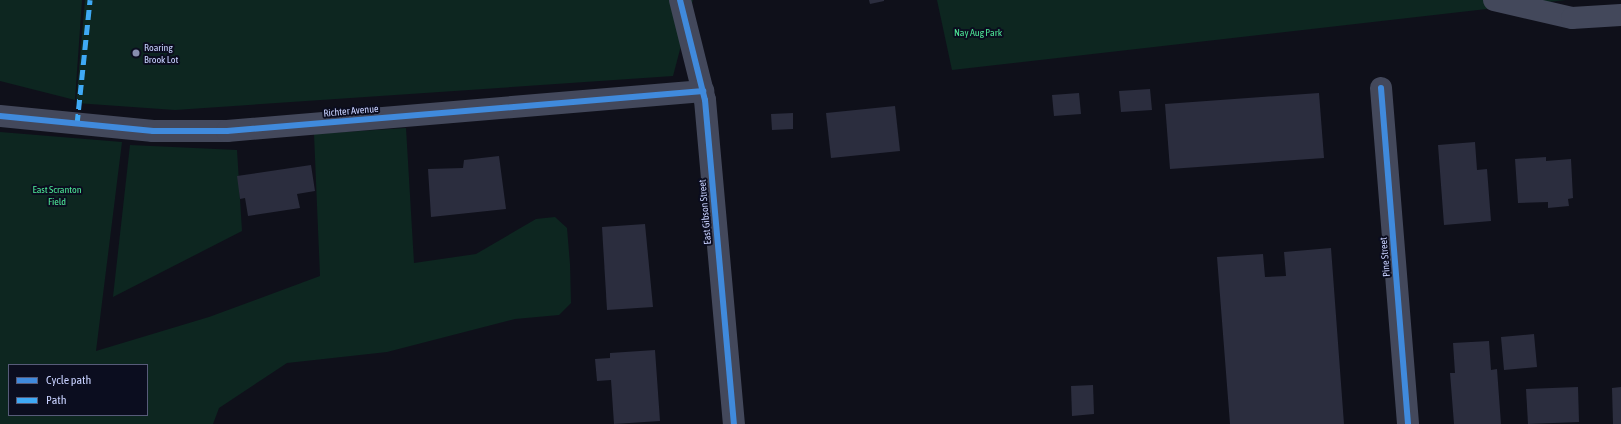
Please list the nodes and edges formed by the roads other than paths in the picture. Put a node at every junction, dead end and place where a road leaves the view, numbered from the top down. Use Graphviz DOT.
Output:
graph roads {
  1 [pos="680,0"];
  2 [pos="1494,0"];
  3 [pos="1621,15"];
  4 [pos="1381,88"];
  5 [pos="703,91"];
  6 [pos="0,116"];
  7 [pos="734,424"];
  8 [pos="1408,424"];
  1 -- 5 [label="street, East Gibson Street"];
  2 -- 3 [label="street"];
  4 -- 8 [label="street, Pine Street"];
  5 -- 6 [label="street, Richter Avenue"];
  5 -- 7 [label="street, East Gibson Street"];
}
